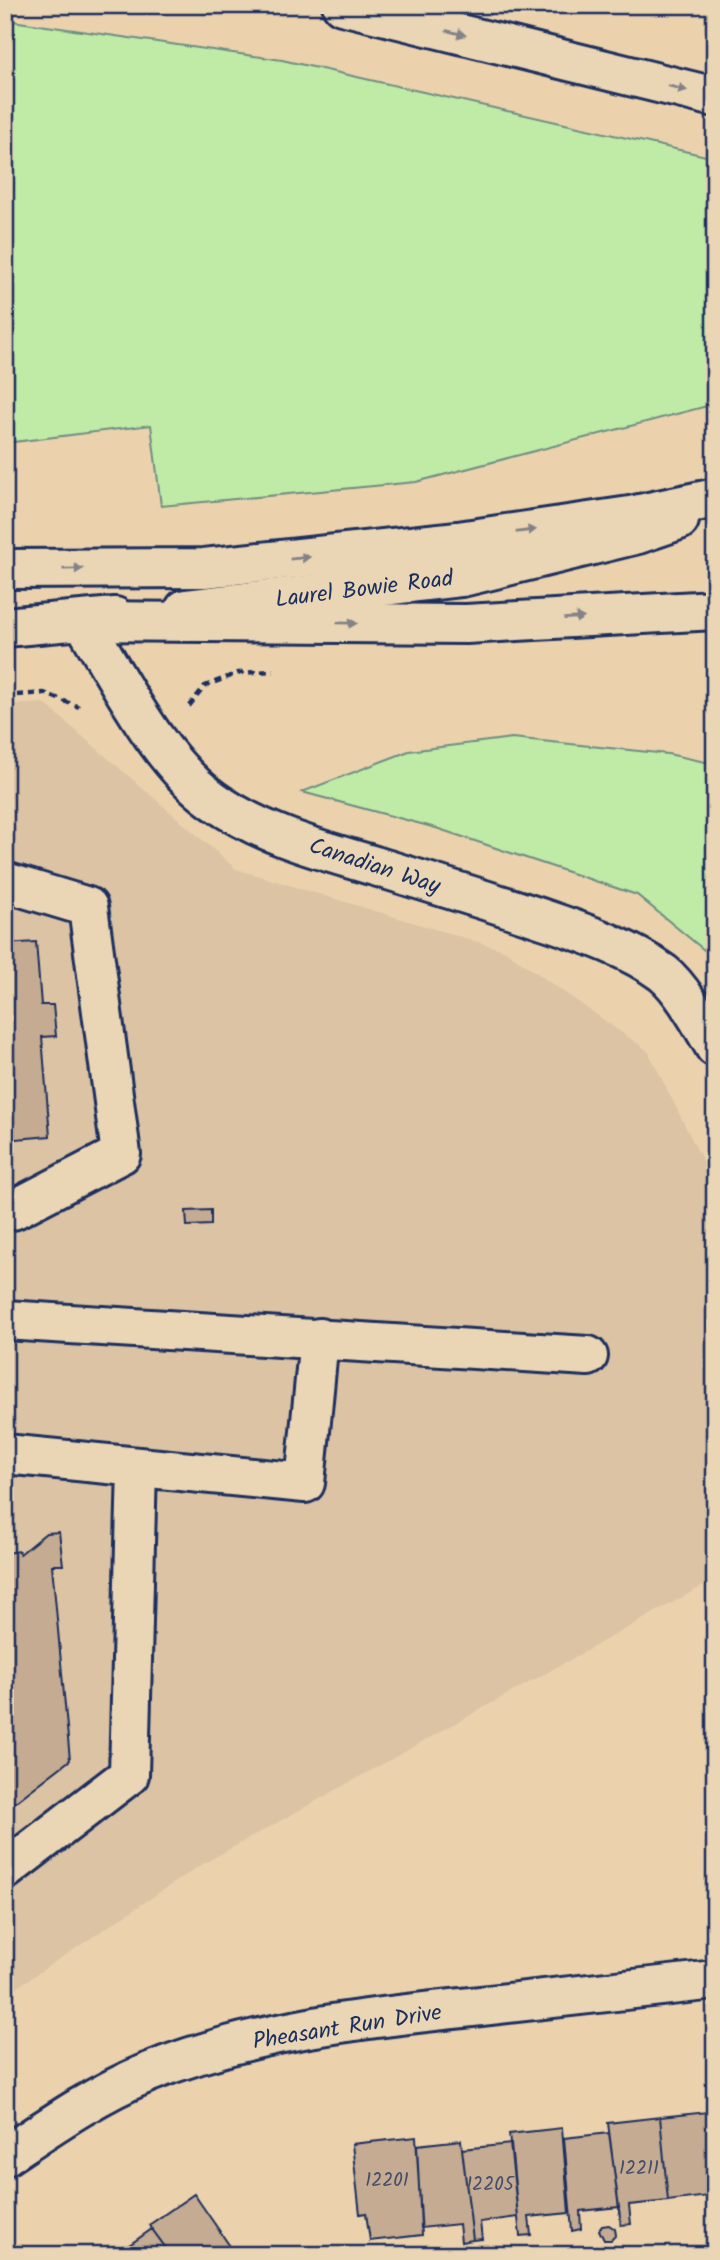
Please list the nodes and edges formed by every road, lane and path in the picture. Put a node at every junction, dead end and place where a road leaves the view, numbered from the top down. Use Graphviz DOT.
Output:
graph roads {
  1 [pos="342,5"];
  2 [pos="715,97"];
  3 [pos="715,498"];
  4 [pos="715,508"];
  5 [pos="5,569"];
  6 [pos="715,610"];
  7 [pos="83,621"];
  8 [pos="5,627"];
  9 [pos="279,671"];
  10 [pos="5,696"];
  11 [pos="135,706"];
  12 [pos="5,882"];
  13 [pos="715,1046"];
  14 [pos="5,1210"];
  15 [pos="5,1320"];
  16 [pos="319,1338"];
  17 [pos="588,1356"];
  18 [pos="5,1454"];
  19 [pos="137,1467"];
  20 [pos="5,1870"];
  21 [pos="715,1980"];
  22 [pos="5,2157"];
  1 -- 2 [label="main road, one-way"];
  5 -- 3 [label="main road, one-way"];
  4 -- 7 [label="main road, Laurel Bowie Road"];
  7 -- 6 [label="main road, one-way"];
  7 -- 8 [label="main road, Laurel Bowie Road"];
  7 -- 11 [label="main road, Canadian Way"];
  9 -- 11 [label="path"];
  10 -- 11 [label="path"];
  11 -- 13 [label="main road, Canadian Way"];
  12 -- 14 [label="main road"];
  15 -- 16 [label="main road"];
  16 -- 17 [label="main road"];
  16 -- 19 [label="main road"];
  18 -- 19 [label="main road"];
  19 -- 20 [label="main road"];
  21 -- 22 [label="main road, Pheasant Run Drive"];
}
